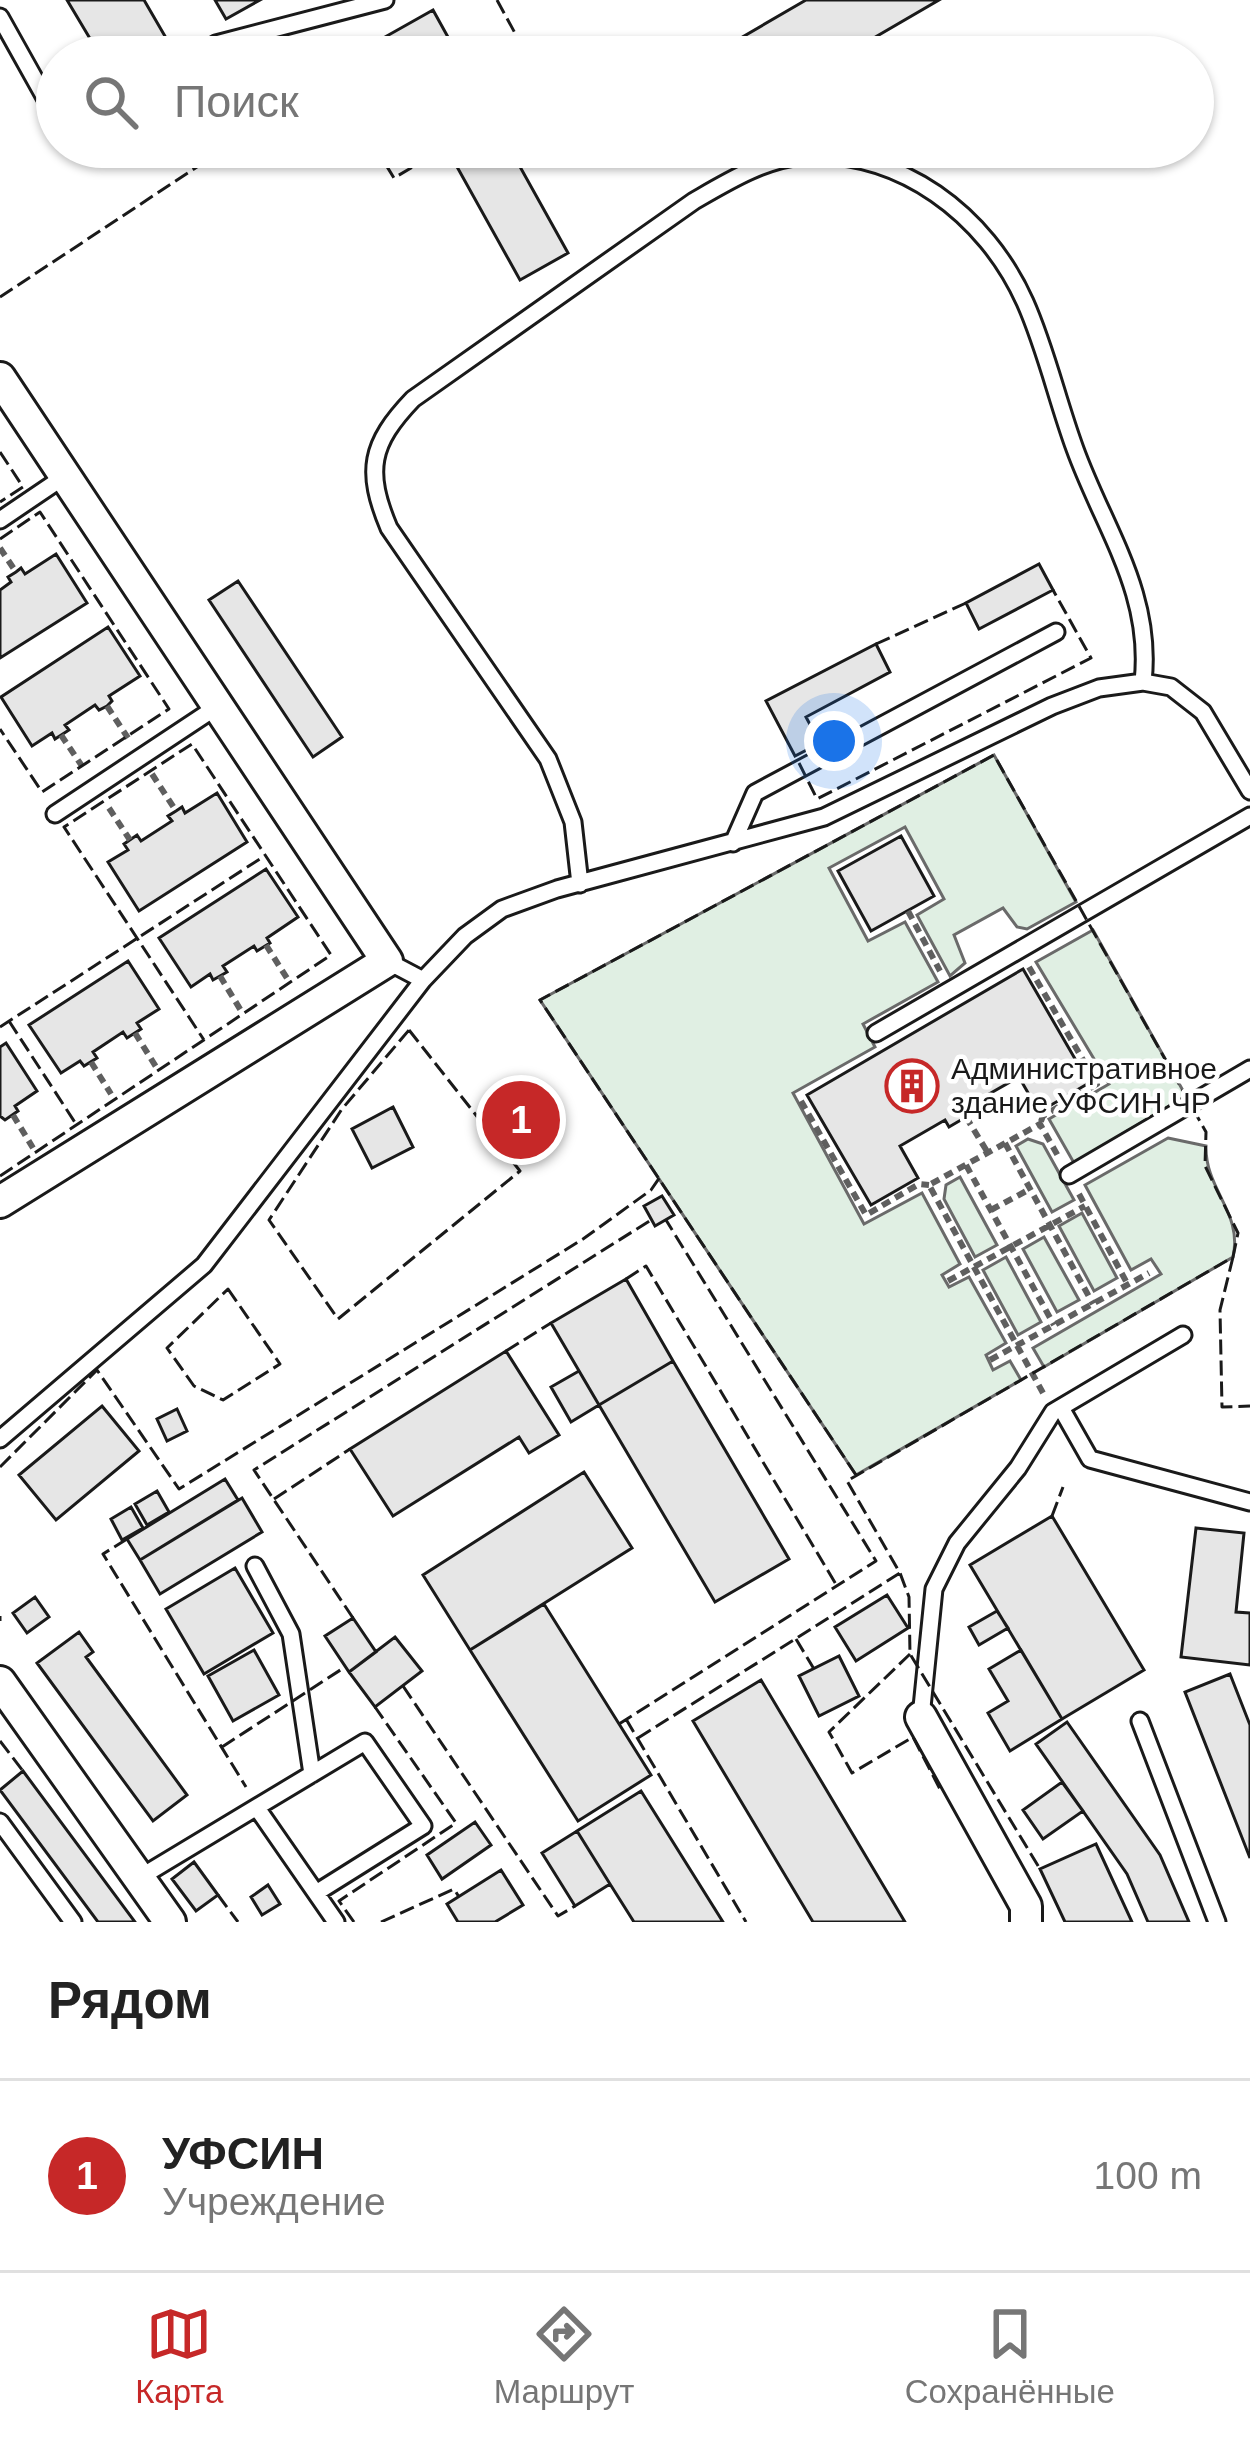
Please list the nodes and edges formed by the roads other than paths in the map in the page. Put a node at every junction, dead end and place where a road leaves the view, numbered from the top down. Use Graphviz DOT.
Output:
graph roads {
  1 [pos="385,0"];
  2 [pos="0,17"];
  3 [pos="247,36"];
  4 [pos="36,81"];
  5 [pos="760,168"];
  6 [pos="890,168"];
  7 [pos="0,378"];
  8 [pos="65,476"];
  9 [pos="0,520"];
  10 [pos="1056,632"];
  11 [pos="1143,682"];
  12 [pos="218,706"];
  13 [pos="1250,791"];
  14 [pos="55,814"];
  15 [pos="1250,816"];
  16 [pos="733,843"];
  17 [pos="580,884"];
  18 [pos="387,961"];
  19 [pos="423,980"];
  20 [pos="876,1033"];
  21 [pos="1250,1069"];
  22 [pos="1069,1175"];
  23 [pos="0,1202"];
  24 [pos="1183,1335"];
  25 [pos="1057,1410"];
  26 [pos="0,1439"];
  27 [pos="1250,1502"];
  28 [pos="255,1566"];
  29 [pos="0,1682"];
  30 [pos="921,1717"];
  31 [pos="1140,1721"];
  32 [pos="312,1774"];
  33 [pos="257,1808"];
  34 [pos="0,1822"];
  35 [pos="139,1878"];
  36 [pos="316,1893"];
  37 [pos="74,1922"];
  38 [pos="170,1922"];
  39 [pos="336,1922"];
  40 [pos="1026,1922"];
  41 [pos="1217,1922"];
  1 -- 3 [label="lane"];
  2 -- 4 [label="lane"];
  5 -- 17 [label="lane"];
  6 -- 11 [label="lane"];
  7 -- 8 [label="street"];
  8 -- 9 [label="lane"];
  8 -- 12 [label="street"];
  10 -- 16 [label="lane"];
  11 -- 13 [label="lane"];
  11 -- 16 [label="lane"];
  12 -- 14 [label="lane"];
  12 -- 18 [label="street"];
  15 -- 20 [label="lane"];
  16 -- 17 [label="lane"];
  17 -- 19 [label="lane"];
  18 -- 19 [label="lane"];
  18 -- 23 [label="street"];
  19 -- 26 [label="lane"];
  21 -- 22 [label="lane"];
  24 -- 25 [label="lane"];
  25 -- 27 [label="lane"];
  25 -- 30 [label="lane"];
  28 -- 32 [label="lane"];
  29 -- 35 [label="street"];
  30 -- 40 [label="street"];
  31 -- 41 [label="lane"];
  32 -- 33 [label="lane"];
  32 -- 36 [label="lane"];
  33 -- 35 [label="lane"];
  33 -- 36 [label="lane"];
  34 -- 37 [label="lane"];
  35 -- 38 [label="street"];
  36 -- 39 [label="lane"];
}
